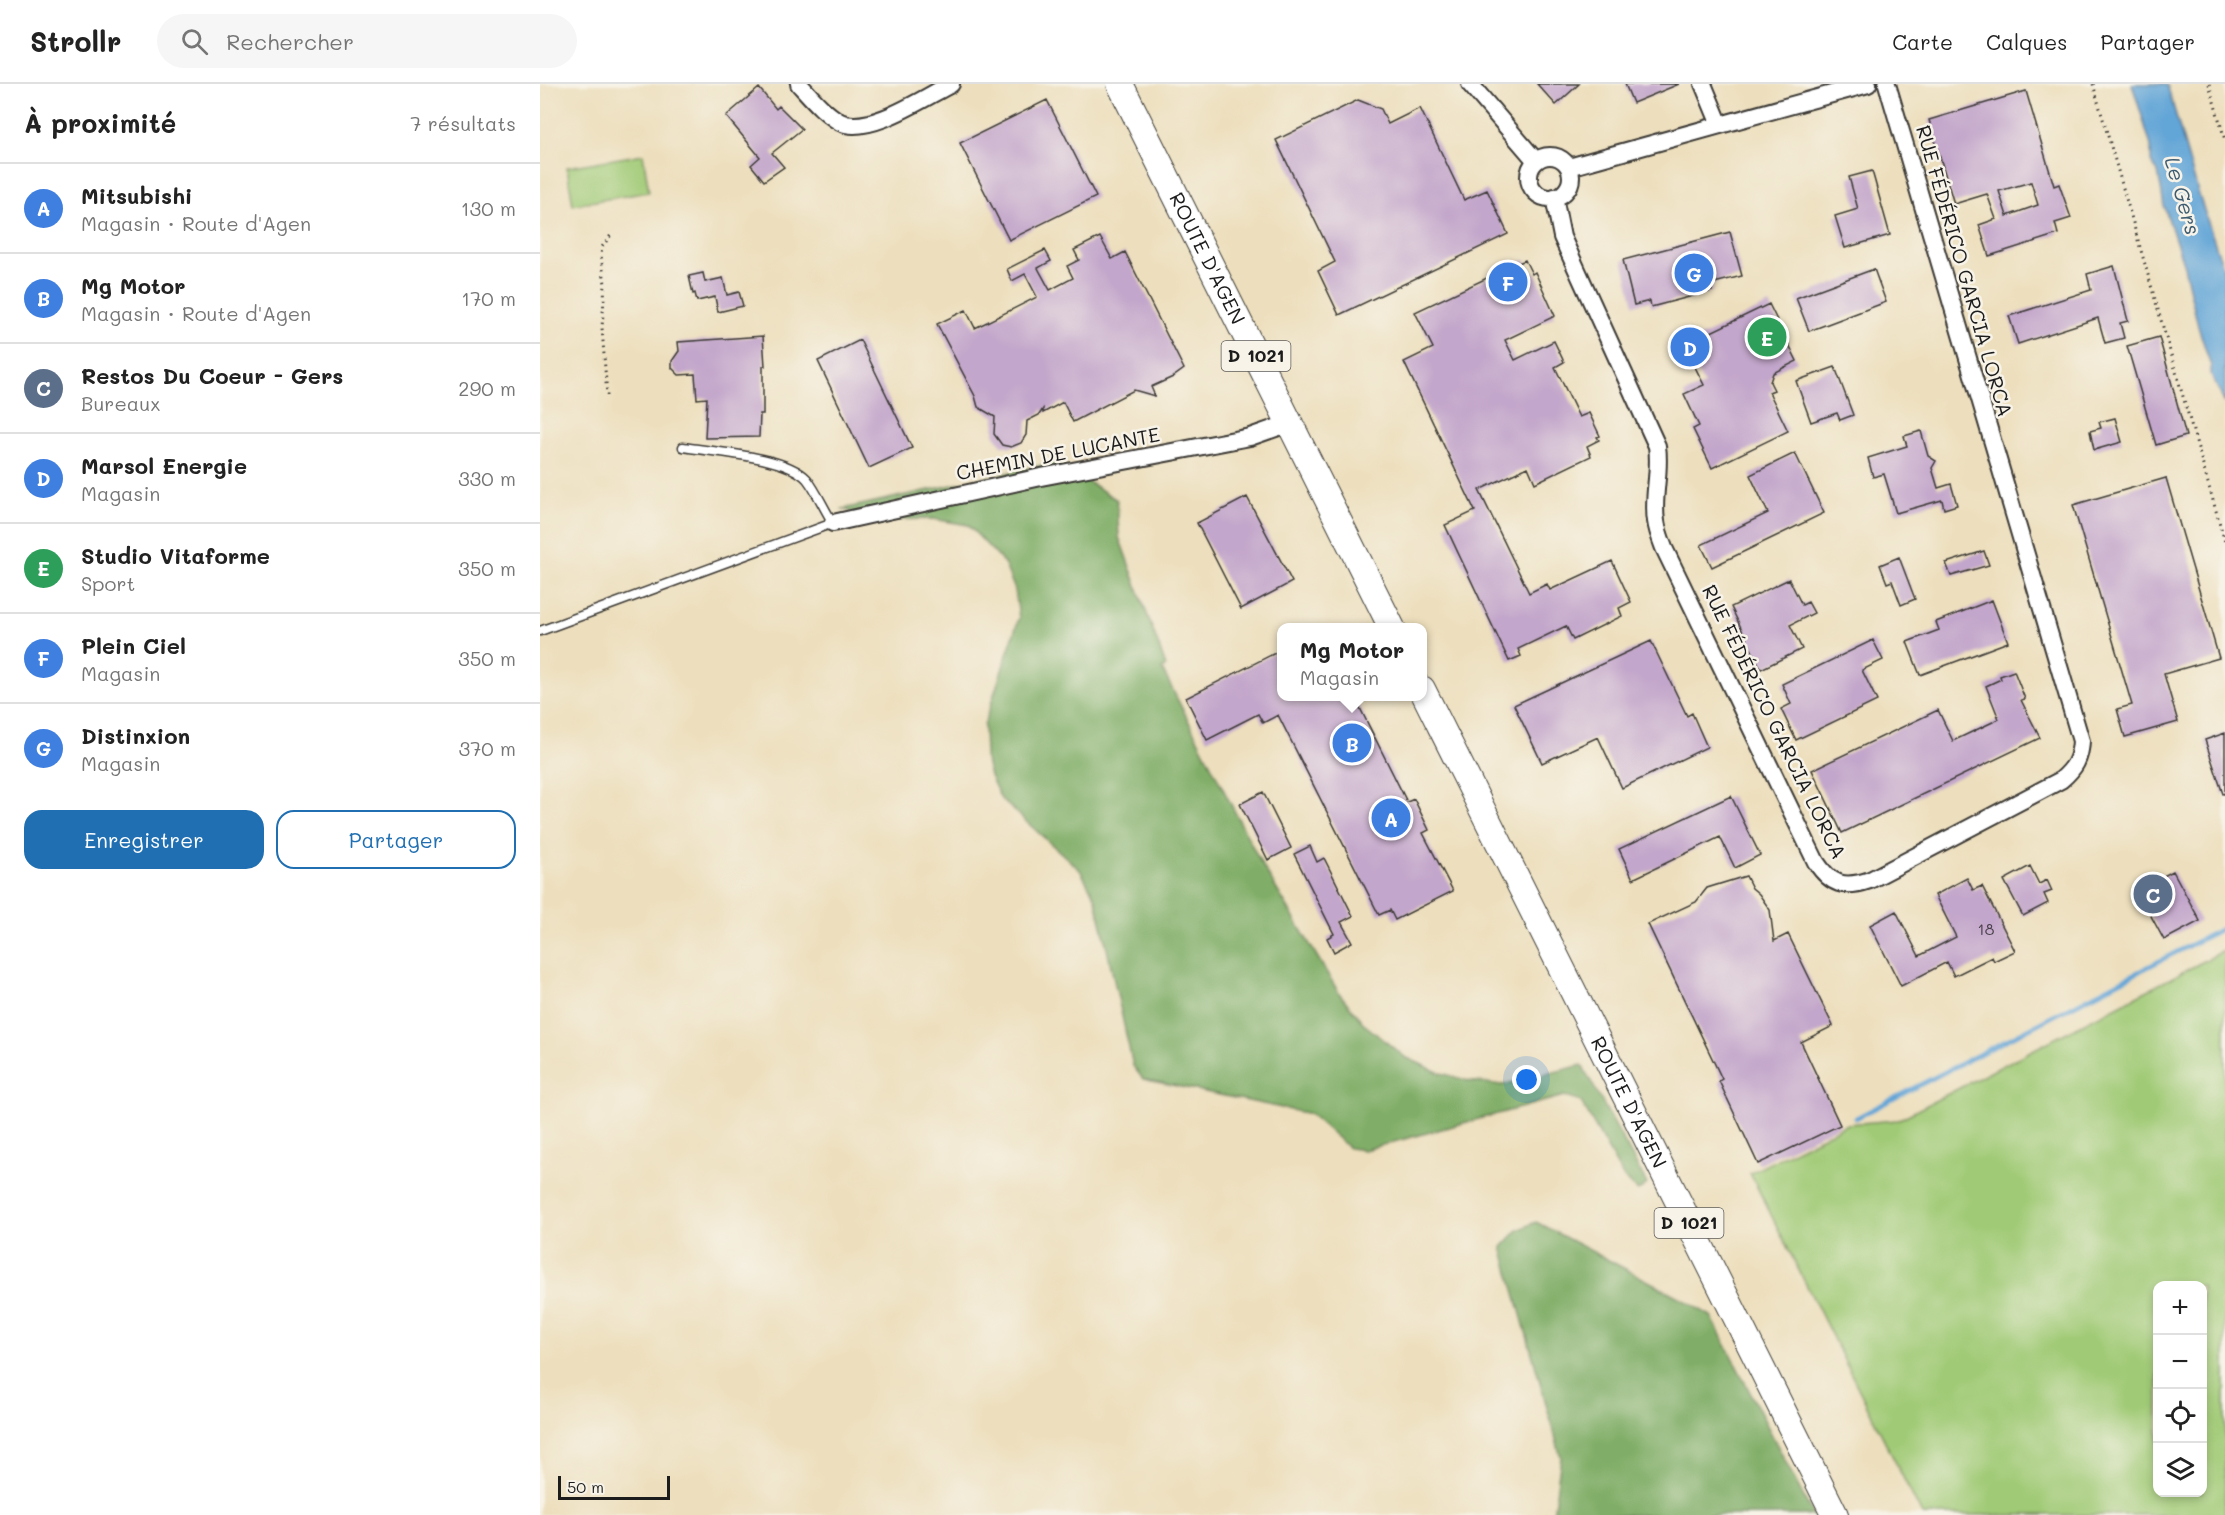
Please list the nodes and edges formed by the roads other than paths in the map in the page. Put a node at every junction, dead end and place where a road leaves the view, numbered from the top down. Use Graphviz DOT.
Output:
graph roads {
  1 [pos="799,84"];
  2 [pos="951,84"];
  3 [pos="1120,84"];
  4 [pos="1470,84"];
  5 [pos="1703,84"];
  6 [pos="1868,84"];
  7 [pos="1887,84"];
  8 [pos="1720,125"];
  9 [pos="1536,161"];
  10 [pos="1569,167"];
  11 [pos="1554,197"];
  12 [pos="1290,423"];
  13 [pos="683,447"];
  14 [pos="833,523"];
  15 [pos="1390,623"];
  16 [pos="540,631"];
  17 [pos="1427,699"];
  18 [pos="1834,1515"];
  1 -- 2 [label="street"];
  3 -- 12 [label="main road, ROUTE D'AGEN / D 1021"];
  4 -- 9 [label="street"];
  5 -- 8 [label="street"];
  6 -- 8 [label="street"];
  7 -- 11 [label="street, RUE FÉDÉRICO GARCIA LORCA"];
  8 -- 10 [label="street"];
  9 -- 10 [label="street"];
  9 -- 11 [label="street"];
  10 -- 11 [label="street"];
  12 -- 14 [label="street, CHEMIN DE LUCANTE"];
  12 -- 15 [label="main road, ROUTE D'AGEN / D 1021"];
  13 -- 14 [label="lane"];
  14 -- 16 [label="lane"];
  17 -- 18 [label="main road, ROUTE D'AGEN / D 1021"];
}
